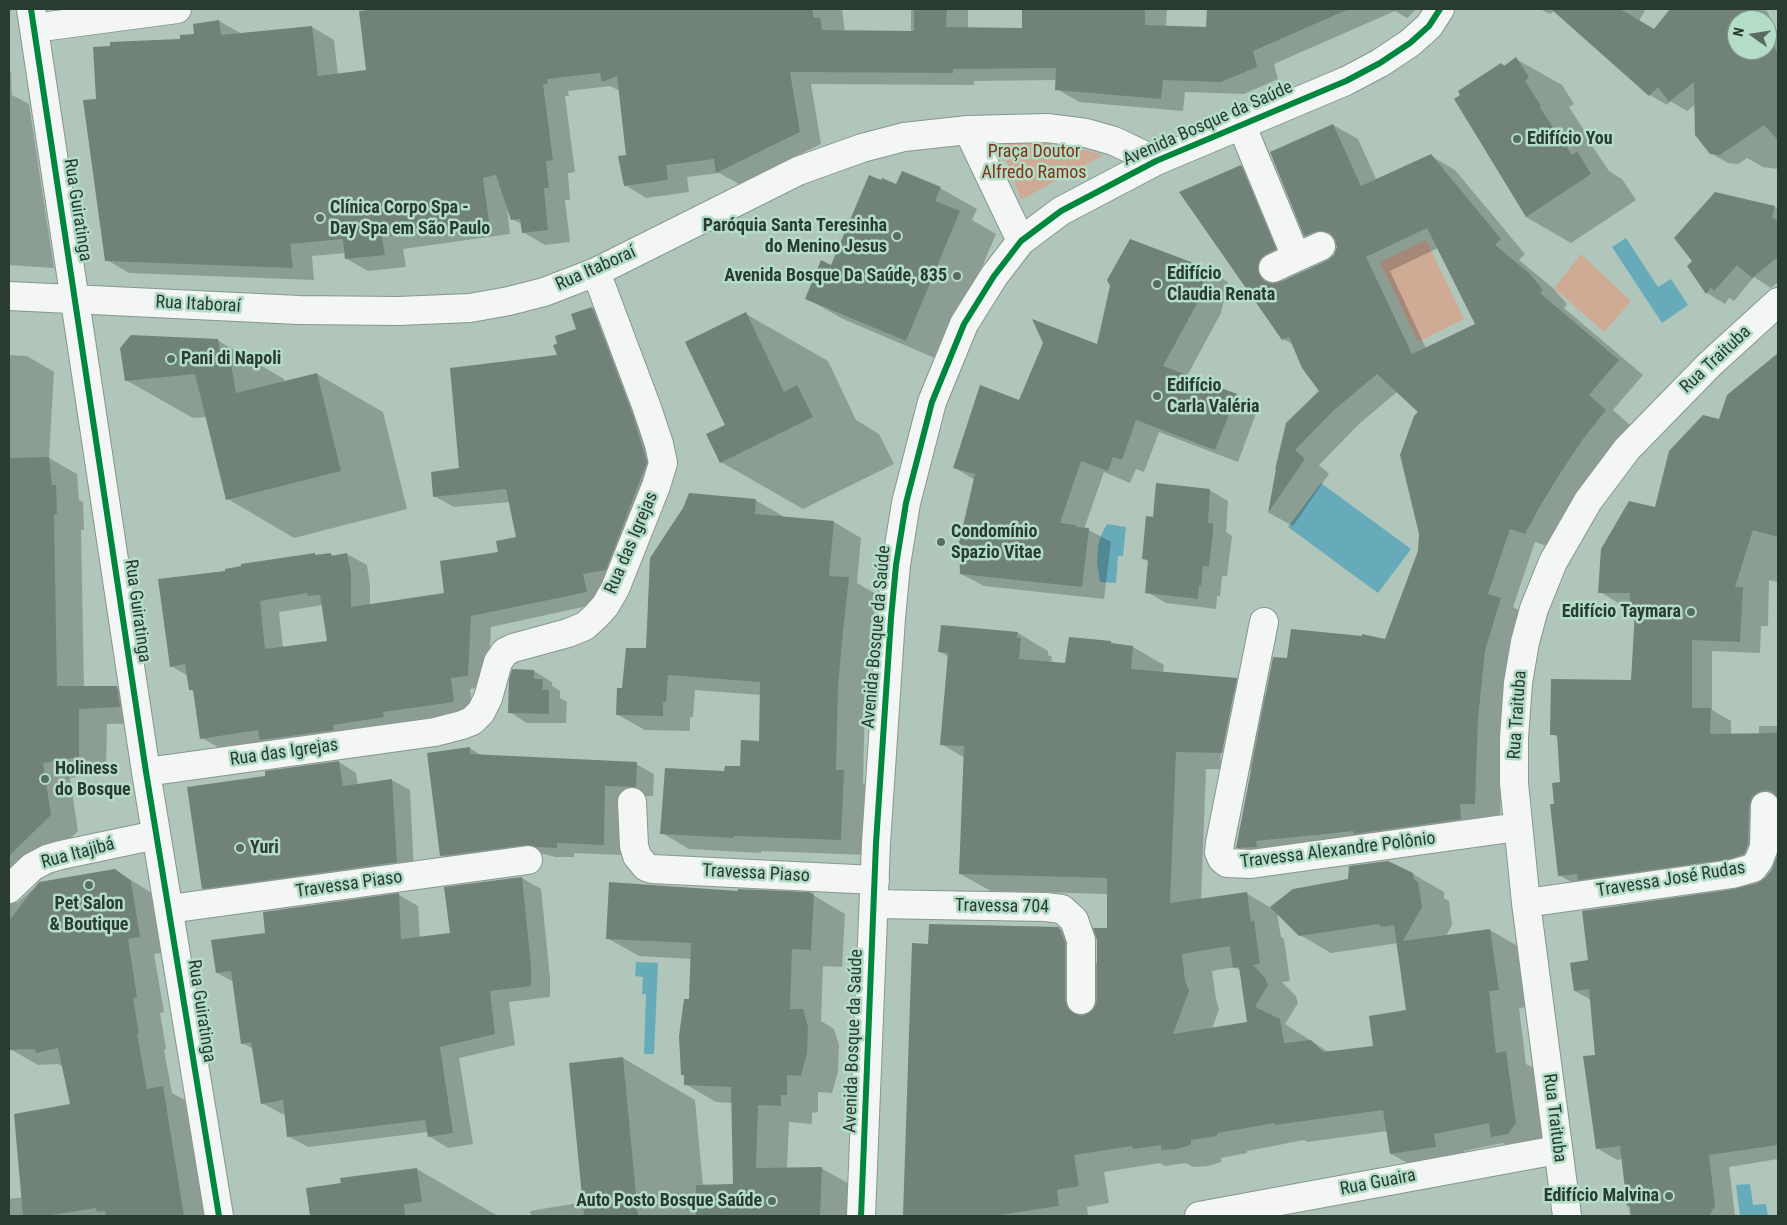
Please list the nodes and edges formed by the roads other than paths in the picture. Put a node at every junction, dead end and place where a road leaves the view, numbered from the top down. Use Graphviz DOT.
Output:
graph roads {
  1 [pos="177,9"];
  2 [pos="1440,9"];
  3 [pos="33,18"];
  4 [pos="1240,124"];
  5 [pos="968,130"];
  6 [pos="1156,161"];
  7 [pos="1021,241"];
  8 [pos="1321,246"];
  9 [pos="596,272"];
  10 [pos="9,296"];
  11 [pos="76,299"];
  12 [pos="1778,302"];
  13 [pos="1264,622"];
  14 [pos="146,772"];
  15 [pos="632,802"];
  16 [pos="1765,806"];
  17 [pos="1518,827"];
  18 [pos="156,836"];
  19 [pos="528,860"];
  20 [pos="9,889"];
  21 [pos="875,892"];
  22 [pos="1526,903"];
  23 [pos="169,910"];
  24 [pos="1081,1000"];
  25 [pos="1558,1150"];
  26 [pos="219,1216"];
  27 [pos="861,1216"];
  28 [pos="1199,1216"];
  29 [pos="1567,1216"];
  1 -- 3 [label="street"];
  2 -- 4 [label="street, Avenida Bosque da Saúde"];
  3 -- 11 [label="street, Rua Guiratinga"];
  4 -- 6 [label="street, Avenida Bosque da Saúde"];
  4 -- 8 [label="street"];
  5 -- 6 [label="street, Rua Itaboraí"];
  5 -- 7 [label="street"];
  5 -- 9 [label="street, Rua Itaboraí"];
  6 -- 7 [label="street, Avenida Bosque da Saúde"];
  7 -- 21 [label="street, Avenida Bosque da Saúde"];
  9 -- 11 [label="street, Rua Itaboraí"];
  9 -- 14 [label="street, Rua das Igrejas"];
  10 -- 11 [label="street, Rua Itaboraí"];
  11 -- 14 [label="street, Rua Guiratinga"];
  12 -- 17 [label="street, Rua Traituba"];
  13 -- 17 [label="street, Travessa Alexandre Polônio"];
  14 -- 18 [label="street, Rua Guiratinga"];
  15 -- 21 [label="street, Travessa Piaso"];
  16 -- 22 [label="street, Travessa José Rudas"];
  17 -- 22 [label="street, Rua Traituba"];
  18 -- 20 [label="street, Rua Itajibá"];
  18 -- 23 [label="street, Rua Guiratinga"];
  19 -- 23 [label="street, Travessa Piaso"];
  21 -- 24 [label="street, Travessa 704"];
  21 -- 27 [label="street, Avenida Bosque da Saúde"];
  22 -- 25 [label="street, Rua Traituba"];
  23 -- 26 [label="street, Rua Guiratinga"];
  25 -- 28 [label="street, Rua Guaira"];
  25 -- 29 [label="street, Rua Traituba"];
}
